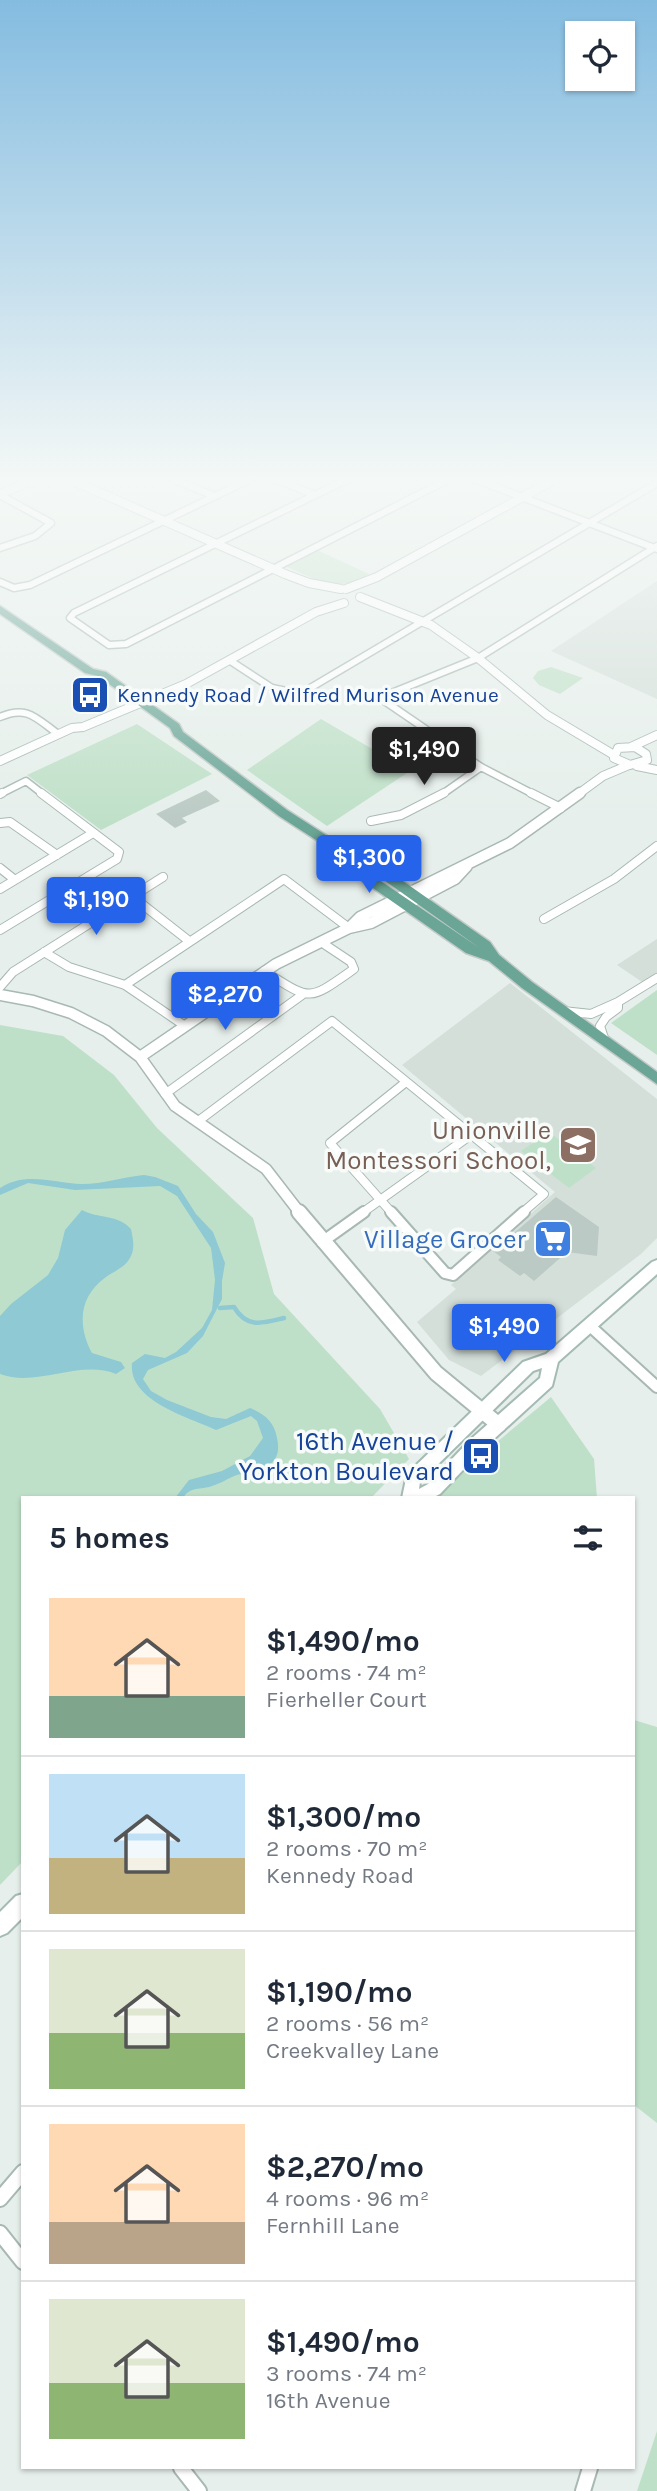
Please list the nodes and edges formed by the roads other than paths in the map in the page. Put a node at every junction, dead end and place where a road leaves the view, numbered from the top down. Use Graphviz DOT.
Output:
graph roads {
  1 [pos="115,592"];
  2 [pos="230,592"];
  3 [pos="325,592"];
  4 [pos="338,592"];
  5 [pos="351,592"];
  6 [pos="363,592"];
  7 [pos="472,592"];
  8 [pos="584,592"];
  9 [pos="331,596"];
  10 [pos="360,596"];
  11 [pos="345,603"];
  12 [pos="379,606"];
  13 [pos="0,609"];
  14 [pos="316,612"];
  15 [pos="423,621"];
  16 [pos="478,658"];
  17 [pos="229,660"];
  18 [pos="133,702"];
  19 [pos="0,717"];
  20 [pos="72,728"];
  21 [pos="58,734"];
  22 [pos="657,735"];
  23 [pos="587,737"];
  24 [pos="657,741"];
  25 [pos="628,747"];
  26 [pos="614,755"];
  27 [pos="646,755"];
  28 [pos="0,761"];
  29 [pos="657,764"];
  30 [pos="631,765"];
  31 [pos="481,766"];
  32 [pos="657,770"];
  33 [pos="603,776"];
  34 [pos="0,794"];
  35 [pos="561,807"];
  36 [pos="370,821"];
  37 [pos="0,823"];
  38 [pos="93,833"];
  39 [pos="657,846"];
  40 [pos="57,855"];
  41 [pos="0,868"];
  42 [pos="163,877"];
  43 [pos="15,880"];
  44 [pos="0,889"];
  45 [pos="133,897"];
  46 [pos="408,898"];
  47 [pos="544,919"];
  48 [pos="349,928"];
  49 [pos="0,930"];
  50 [pos="189,941"];
  51 [pos="321,942"];
  52 [pos="44,952"];
  53 [pos="264,971"];
  54 [pos="657,978"];
  55 [pos="125,985"];
  56 [pos="0,987"];
  57 [pos="0,995"];
  58 [pos="302,995"];
  59 [pos="618,1002"];
  60 [pos="563,1011"];
  61 [pos="185,1026"];
  62 [pos="605,1041"];
  63 [pos="140,1057"];
  64 [pos="657,1079"];
  65 [pos="406,1082"];
  66 [pos="165,1094"];
  67 [pos="197,1122"];
  68 [pos="471,1135"];
  69 [pos="380,1201"];
  70 [pos="323,1242"];
  71 [pos="657,1266"];
  72 [pos="590,1326"];
  73 [pos="551,1359"];
  74 [pos="657,1387"];
  75 [pos="481,1410"];
  76 [pos="499,1424"];
  77 [pos="410,1496"];
  78 [pos="421,1496"];
  79 [pos="21,1905"];
  80 [pos="0,1926"];
  81 [pos="21,2174"];
  82 [pos="0,2199"];
  83 [pos="0,2233"];
  84 [pos="21,2259"];
  85 [pos="182,2469"];
  86 [pos="590,2469"];
  87 [pos="199,2491"];
  88 [pos="583,2491"];
  1 -- 2 [label="street"];
  3 -- 9 [label="street"];
  4 -- 9 [label="street"];
  5 -- 10 [label="street"];
  6 -- 10 [label="street"];
  7 -- 15 [label="street"];
  8 -- 16 [label="street"];
  9 -- 11 [label="street"];
  9 -- 14 [label="street"];
  10 -- 11 [label="street"];
  10 -- 12 [label="street"];
  11 -- 12 [label="street"];
  11 -- 14 [label="street"];
  12 -- 15 [label="street"];
  13 -- 18 [label="main road"];
  14 -- 17 [label="street"];
  15 -- 16 [label="street"];
  15 -- 17 [label="street"];
  16 -- 23 [label="street"];
  16 -- 31 [label="street"];
  17 -- 18 [label="street"];
  18 -- 20 [label="street"];
  18 -- 46 [label="main road"];
  19 -- 21 [label="street"];
  20 -- 21 [label="street"];
  21 -- 28 [label="street"];
  22 -- 25 [label="street"];
  23 -- 25 [label="street"];
  23 -- 26 [label="street"];
  24 -- 27 [label="street"];
  25 -- 26 [label="street"];
  25 -- 27 [label="street"];
  26 -- 30 [label="street"];
  26 -- 33 [label="street"];
  27 -- 29 [label="street"];
  27 -- 30 [label="street"];
  30 -- 32 [label="street"];
  30 -- 33 [label="street"];
  31 -- 35 [label="street"];
  31 -- 36 [label="street"];
  33 -- 35 [label="street"];
  34 -- 38 [label="street"];
  35 -- 46 [label="street"];
  37 -- 40 [label="street"];
  38 -- 40 [label="street"];
  38 -- 49 [label="street"];
  39 -- 47 [label="street"];
  40 -- 43 [label="street"];
  41 -- 43 [label="street"];
  42 -- 45 [label="street"];
  43 -- 44 [label="street"];
  45 -- 50 [label="street"];
  45 -- 52 [label="street"];
  46 -- 48 [label="street"];
  46 -- 60 [label="main road"];
  48 -- 50 [label="street"];
  48 -- 51 [label="street"];
  50 -- 55 [label="street"];
  51 -- 53 [label="street"];
  51 -- 58 [label="street"];
  52 -- 55 [label="street"];
  52 -- 56 [label="street"];
  53 -- 58 [label="street"];
  53 -- 61 [label="street"];
  54 -- 59 [label="street"];
  55 -- 61 [label="street"];
  57 -- 63 [label="street"];
  58 -- 66 [label="street"];
  59 -- 60 [label="street"];
  59 -- 62 [label="street"];
  60 -- 62 [label="main road"];
  61 -- 63 [label="street"];
  62 -- 64 [label="main road"];
  63 -- 66 [label="street"];
  65 -- 67 [label="street"];
  65 -- 68 [label="street"];
  65 -- 69 [label="street"];
  66 -- 67 [label="street"];
  67 -- 70 [label="street"];
  68 -- 69 [label="street"];
  68 -- 69 [label="street"];
  69 -- 70 [label="street"];
  70 -- 75 [label="street"];
  71 -- 72 [label="main road"];
  72 -- 73 [label="main road"];
  72 -- 74 [label="street"];
  73 -- 75 [label="main road"];
  73 -- 76 [label="main road"];
  75 -- 76 [label="street"];
  75 -- 77 [label="main road"];
  76 -- 78 [label="main road"];
  79 -- 80 [label="main road"];
  81 -- 82 [label="street"];
  83 -- 84 [label="street"];
  85 -- 87 [label="street"];
  86 -- 88 [label="street"];
}
